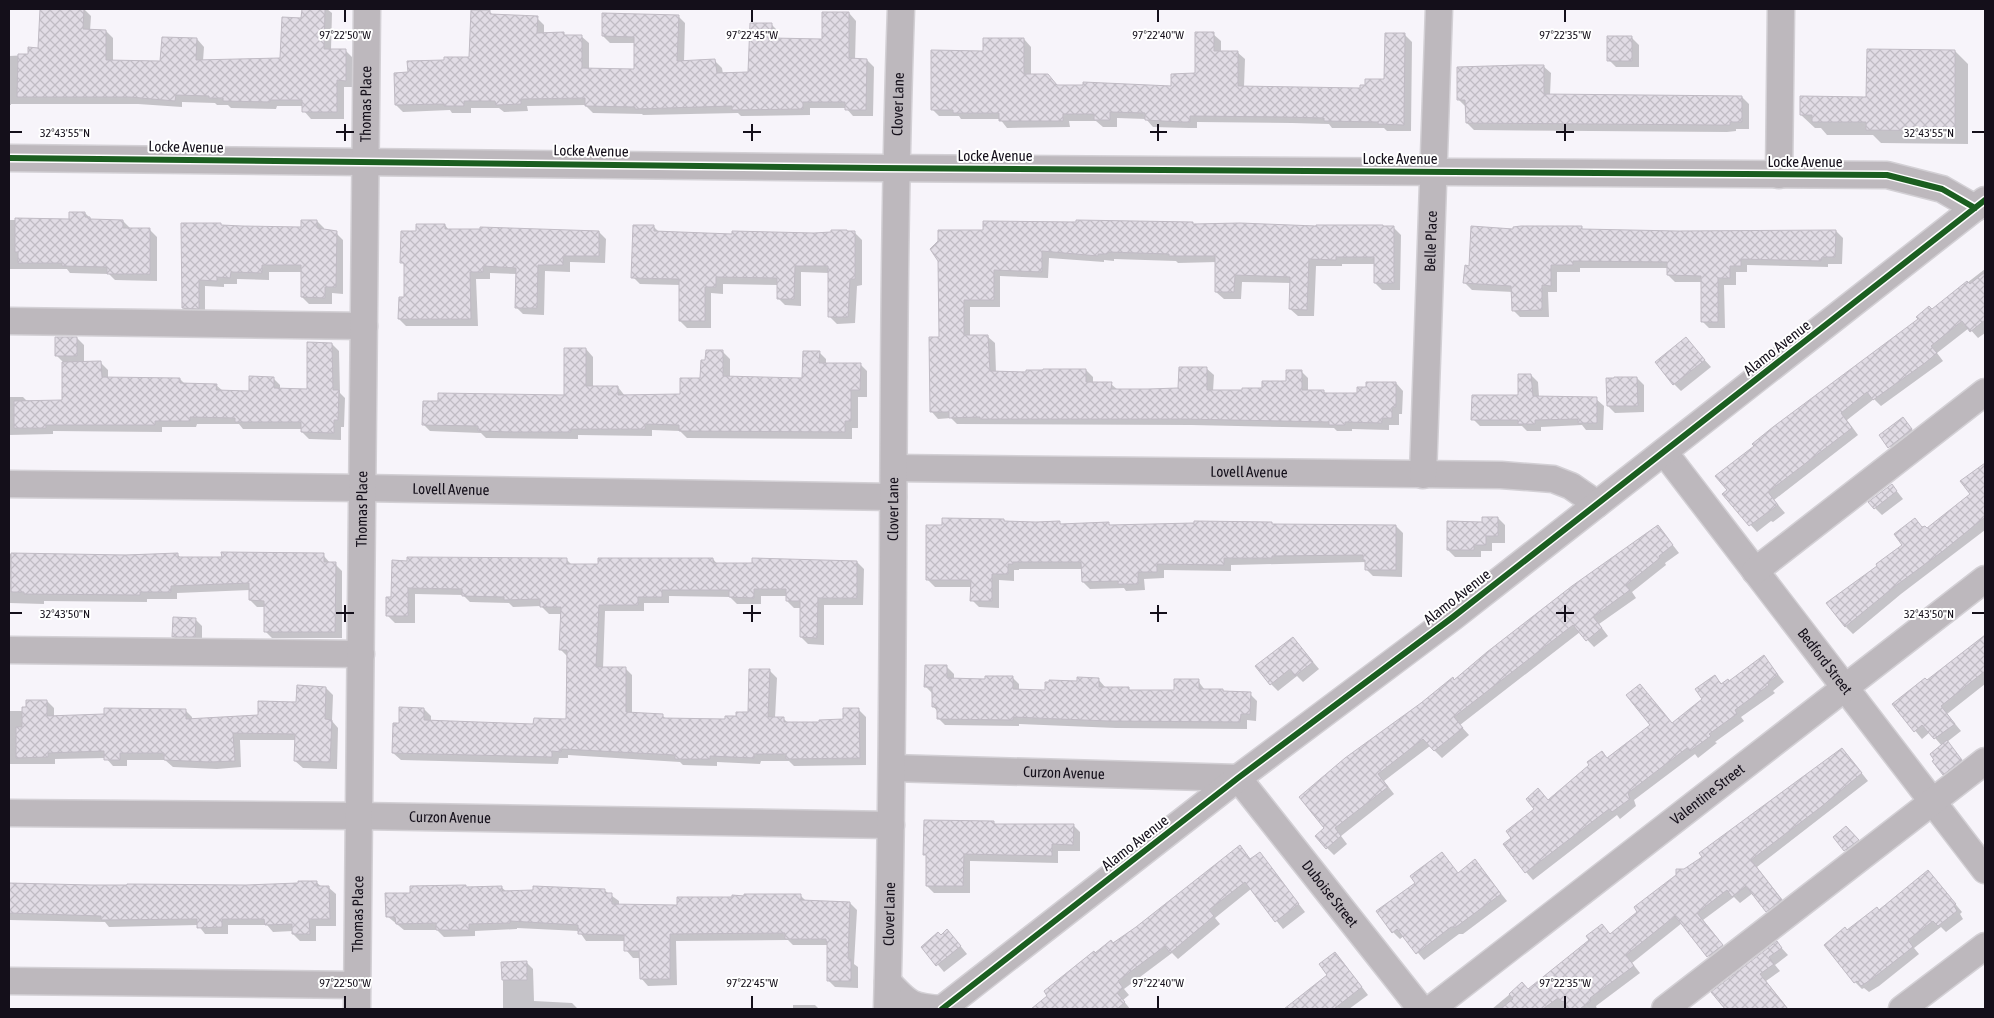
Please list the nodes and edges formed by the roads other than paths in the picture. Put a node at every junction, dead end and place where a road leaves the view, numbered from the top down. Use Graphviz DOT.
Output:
graph roads {
  1 [pos="367,9"];
  2 [pos="902,9"];
  3 [pos="1439,9"];
  4 [pos="1781,9"];
  5 [pos="9,158"];
  6 [pos="366,161"];
  7 [pos="897,168"];
  8 [pos="1434,171"];
  9 [pos="1779,175"];
  10 [pos="1980,204"];
  11 [pos="9,321"];
  12 [pos="364,326"];
  13 [pos="1985,392"];
  14 [pos="1664,452"];
  15 [pos="894,468"];
  16 [pos="1423,475"];
  17 [pos="9,484"];
  18 [pos="362,488"];
  19 [pos="893,498"];
  20 [pos="1597,504"];
  21 [pos="1755,571"];
  22 [pos="1985,579"];
  23 [pos="9,650"];
  24 [pos="361,654"];
  25 [pos="1845,688"];
  26 [pos="1985,761"];
  27 [pos="892,768"];
  28 [pos="1238,778"];
  29 [pos="1934,803"];
  30 [pos="9,813"];
  31 [pos="359,816"];
  32 [pos="891,825"];
  33 [pos="1985,870"];
  34 [pos="1985,946"];
  35 [pos="9,981"];
  36 [pos="888,982"];
  37 [pos="357,997"];
  38 [pos="887,1009"];
  39 [pos="942,1009"];
  40 [pos="1421,1009"];
  41 [pos="1430,1009"];
  42 [pos="1665,1009"];
  43 [pos="1902,1009"];
  1 -- 6 [label="street, Thomas Place"];
  2 -- 7 [label="street, Clover Lane"];
  3 -- 8 [label="street, Belle Place"];
  4 -- 9 [label="street"];
  5 -- 6 [label="street, Locke Avenue"];
  6 -- 7 [label="street, Locke Avenue"];
  6 -- 12 [label="street, Thomas Place"];
  7 -- 8 [label="street, Locke Avenue"];
  7 -- 15 [label="street, Clover Lane"];
  8 -- 9 [label="street, Locke Avenue"];
  8 -- 16 [label="street, Belle Place"];
  9 -- 10 [label="street, Locke Avenue"];
  10 -- 14 [label="street, Alamo Avenue"];
  11 -- 12 [label="street"];
  12 -- 18 [label="street, Thomas Place"];
  13 -- 21 [label="street"];
  14 -- 20 [label="street, Alamo Avenue"];
  14 -- 21 [label="street, Bedford Street"];
  15 -- 16 [label="street, Lovell Avenue"];
  15 -- 19 [label="street, Clover Lane"];
  16 -- 20 [label="street, Lovell Avenue"];
  17 -- 18 [label="street, Lovell Avenue"];
  18 -- 19 [label="street, Lovell Avenue"];
  18 -- 24 [label="street, Thomas Place"];
  19 -- 27 [label="street, Clover Lane"];
  20 -- 28 [label="street, Alamo Avenue"];
  21 -- 25 [label="street, Bedford Street"];
  22 -- 25 [label="street, Valentine Street"];
  23 -- 24 [label="street"];
  24 -- 31 [label="street, Thomas Place"];
  25 -- 29 [label="street, Bedford Street"];
  25 -- 41 [label="street, Valentine Street"];
  26 -- 29 [label="street"];
  27 -- 28 [label="street, Curzon Avenue"];
  27 -- 32 [label="street, Clover Lane"];
  28 -- 39 [label="street, Alamo Avenue"];
  28 -- 40 [label="street, Duboise Street"];
  29 -- 33 [label="street, Bedford Street"];
  29 -- 42 [label="street"];
  30 -- 31 [label="street, Curzon Avenue"];
  31 -- 32 [label="street, Curzon Avenue"];
  31 -- 37 [label="street, Thomas Place"];
  32 -- 36 [label="street, Clover Lane"];
  34 -- 43 [label="street"];
  35 -- 37 [label="street"];
  36 -- 38 [label="street, Clover Lane"];
  36 -- 39 [label="street"];
}
